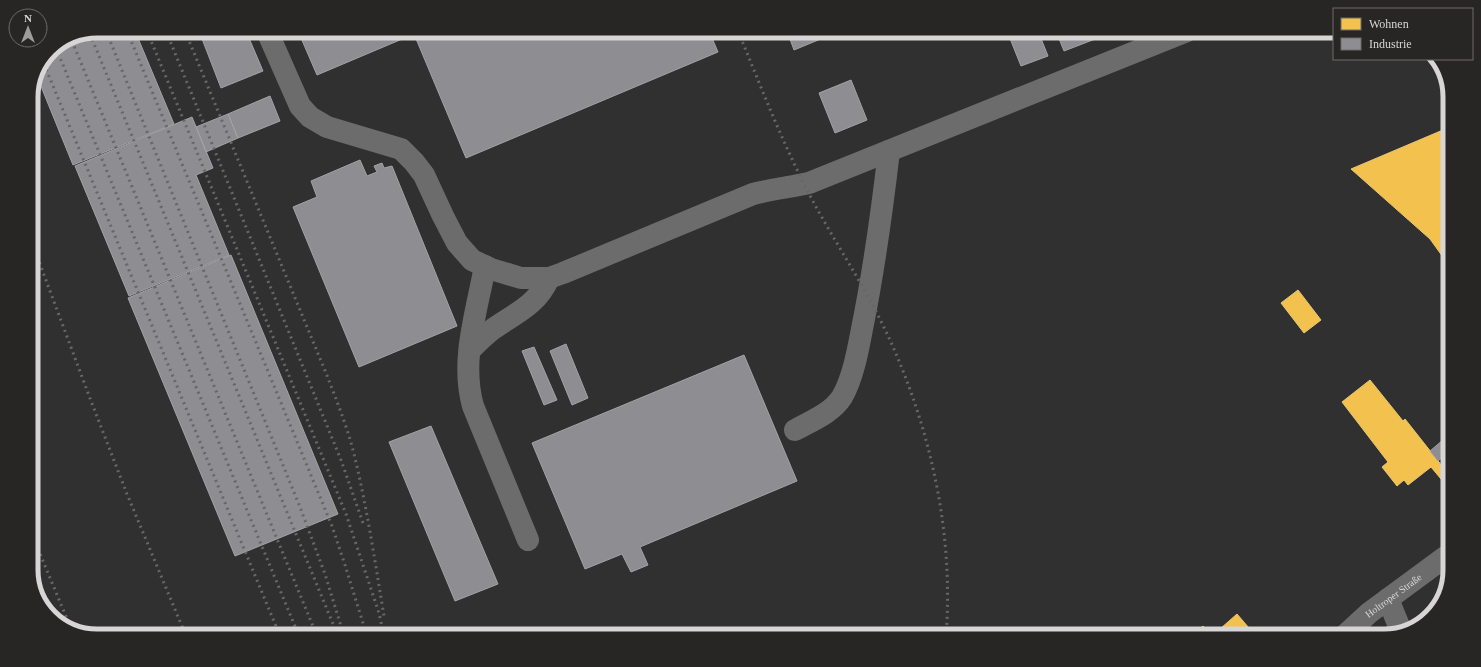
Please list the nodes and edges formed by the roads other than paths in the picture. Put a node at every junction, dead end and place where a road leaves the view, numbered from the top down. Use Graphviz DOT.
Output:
graph roads {
  1 [pos="270,38"];
  2 [pos="1159,38"];
  3 [pos="888,151"];
  4 [pos="485,266"];
  5 [pos="549,278"];
  6 [pos="470,350"];
  7 [pos="795,430"];
  8 [pos="528,540"];
  9 [pos="1443,558"];
  10 [pos="1388,599"];
  11 [pos="1399,627"];
  12 [pos="1352,629"];
  1 -- 4 [label="street"];
  2 -- 3 [label="street"];
  3 -- 5 [label="street"];
  3 -- 7 [label="street"];
  4 -- 5 [label="street"];
  4 -- 6 [label="street"];
  5 -- 6 [label="street"];
  6 -- 8 [label="street"];
  9 -- 10 [label="street, Holtroper Straße"];
  10 -- 11 [label="street"];
  10 -- 12 [label="street, Holtroper Straße"];
}
